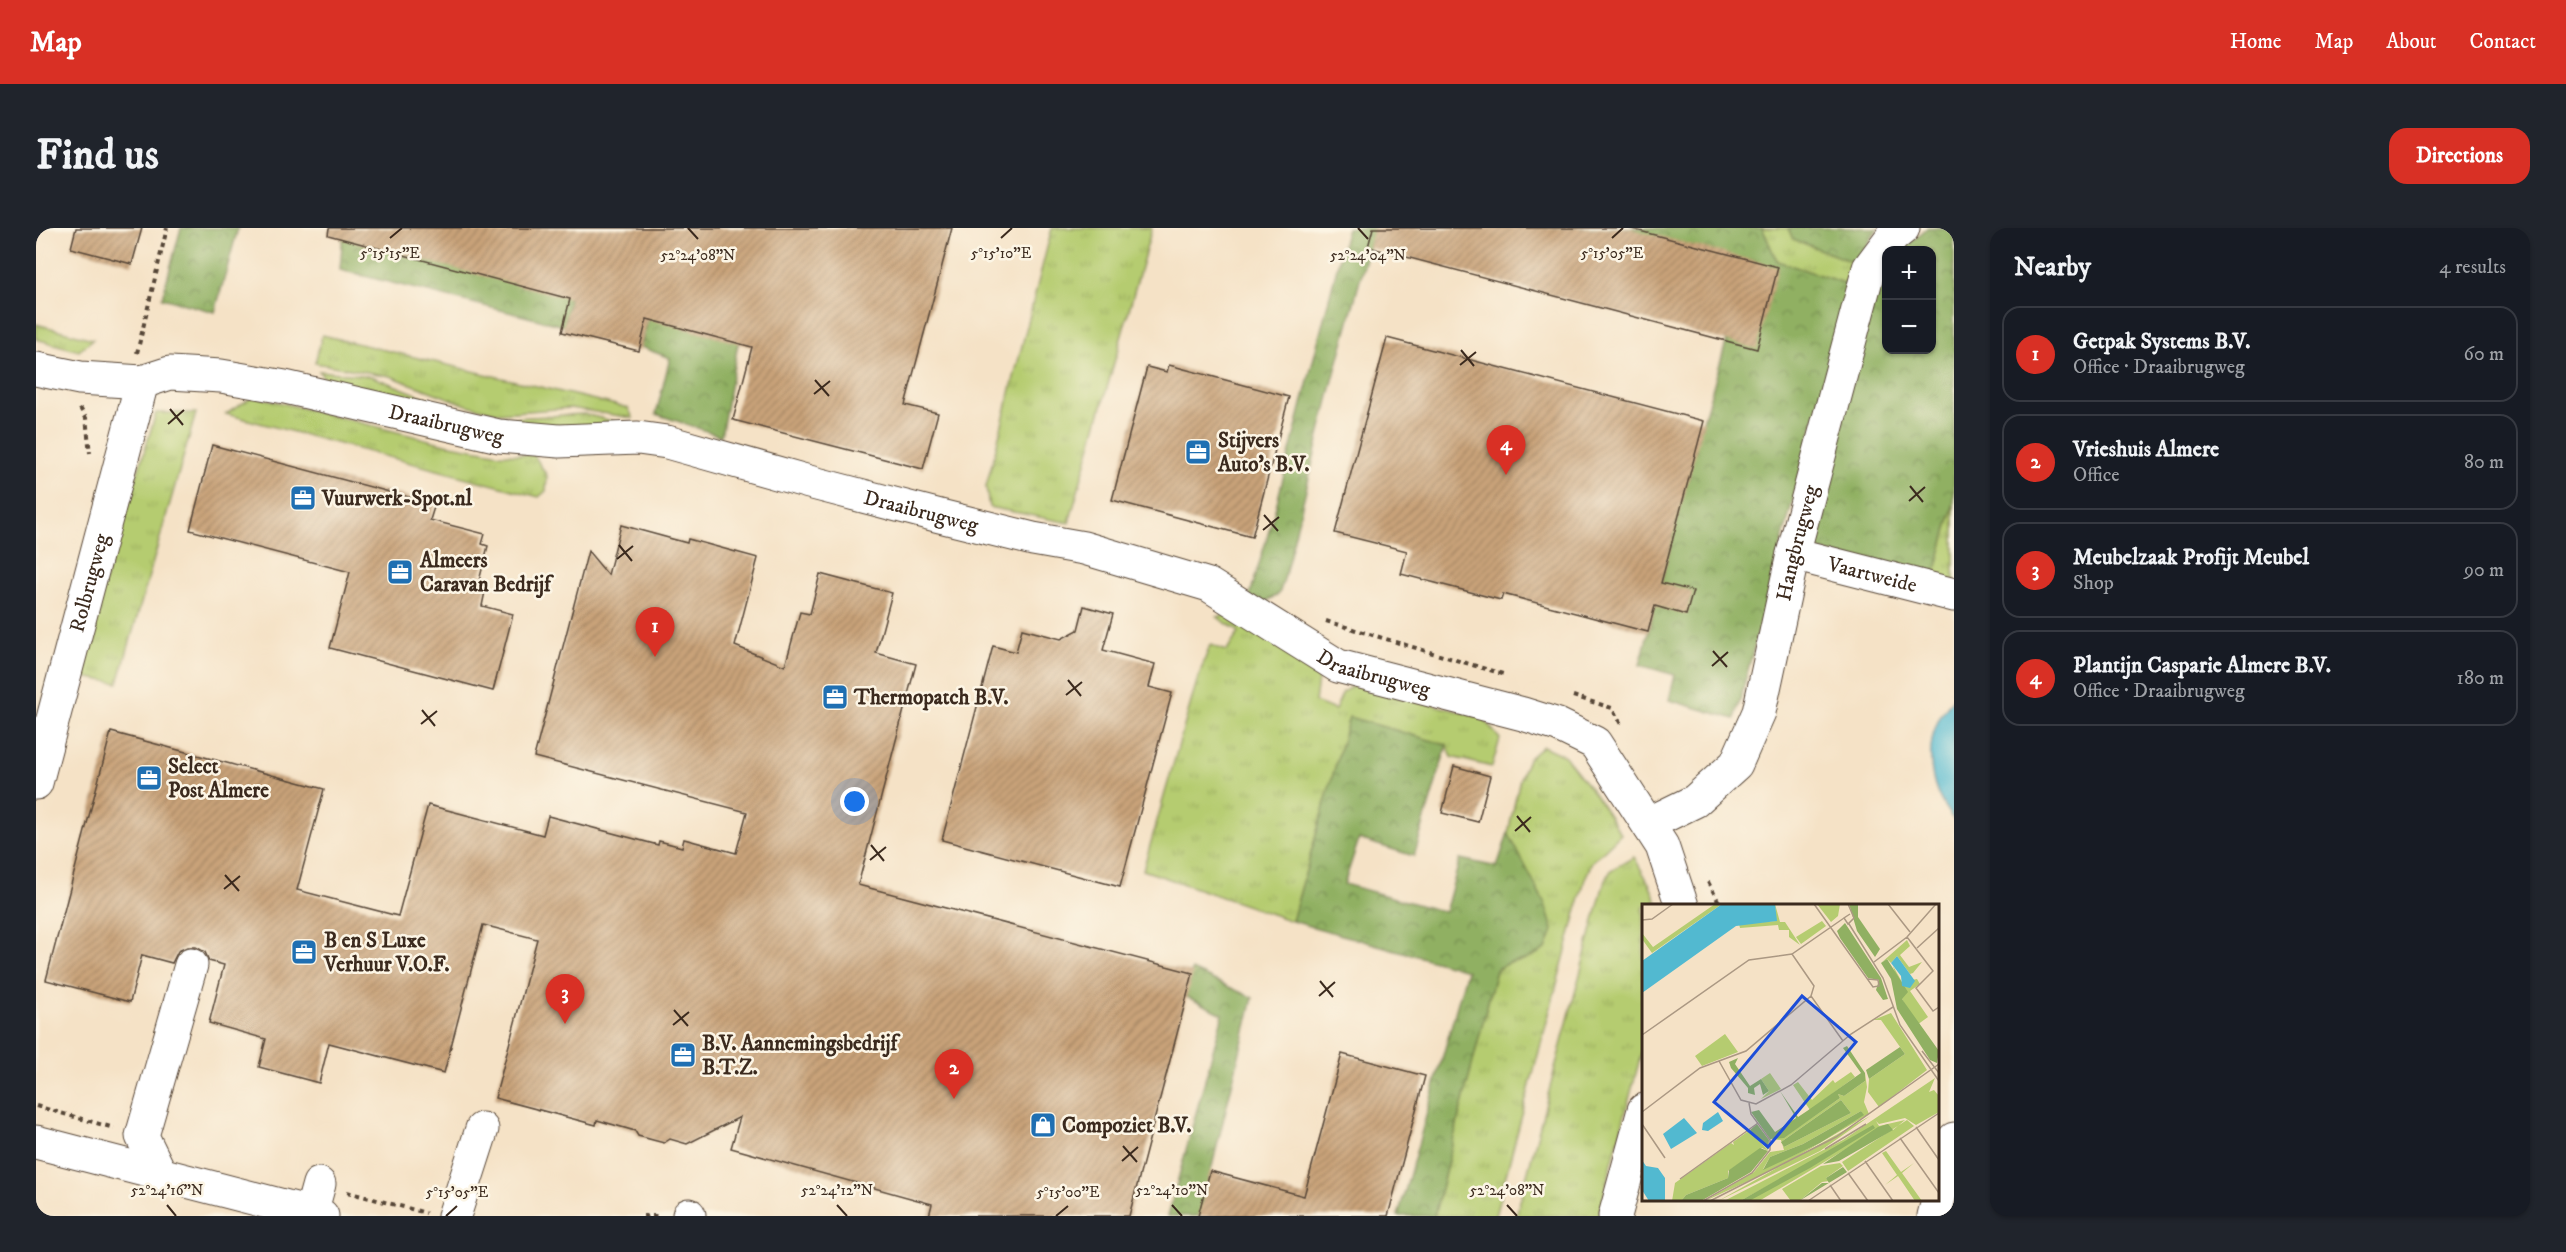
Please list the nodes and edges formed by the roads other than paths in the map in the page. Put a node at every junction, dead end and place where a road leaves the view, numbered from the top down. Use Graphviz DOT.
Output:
graph roads {
  1 [pos="1903,228"];
  2 [pos="139,368"];
  3 [pos="36,369"];
  4 [pos="1793,554"];
  5 [pos="1954,595"];
  6 [pos="36,783"];
  7 [pos="1650,827"];
  8 [pos="1681,904"];
  9 [pos="191,964"];
  10 [pos="1642,1117"];
  11 [pos="482,1129"];
  12 [pos="1954,1139"];
  13 [pos="36,1142"];
  14 [pos="160,1173"];
  15 [pos="1939,1197"];
  16 [pos="1938,1201"];
  17 [pos="317,1204"];
  18 [pos="454,1216"];
  19 [pos="1615,1216"];
  20 [pos="1934,1216"];
  1 -- 4 [label="street, Hangbrugweg"];
  2 -- 3 [label="street, Draaibrugweg"];
  2 -- 6 [label="street, Rolbrugweg"];
  2 -- 7 [label="street, Draaibrugweg"];
  4 -- 5 [label="street, Vaartweide"];
  4 -- 7 [label="street, Hangbrugweg"];
  7 -- 8 [label="street, Draaibrugweg"];
  9 -- 14 [label="street"];
  10 -- 19 [label="street"];
  11 -- 18 [label="street"];
  12 -- 15 [label="street"];
  13 -- 14 [label="street"];
  14 -- 17 [label="street"];
  16 -- 20 [label="street"];
}
